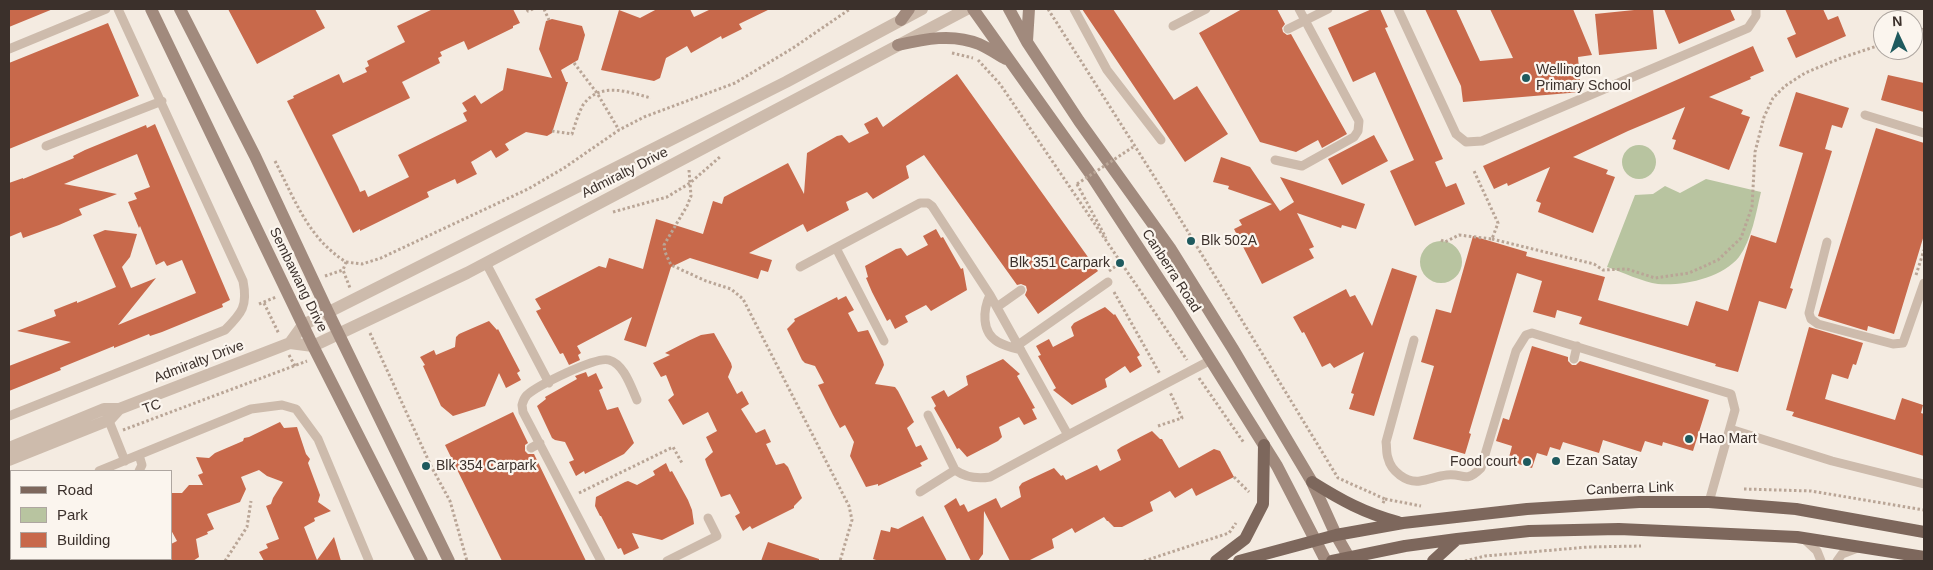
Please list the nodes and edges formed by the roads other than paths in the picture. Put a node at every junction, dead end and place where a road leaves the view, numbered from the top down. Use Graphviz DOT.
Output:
graph roads {
  1 [pos="106,9"];
  2 [pos="118,9"];
  3 [pos="151,9"];
  4 [pos="180,9"];
  5 [pos="909,9"];
  6 [pos="922,9"];
  7 [pos="967,9"];
  8 [pos="973,9"];
  9 [pos="1009,9"];
  10 [pos="1029,9"];
  11 [pos="1074,9"];
  12 [pos="1206,9"];
  13 [pos="1299,9"];
  14 [pos="1328,9"];
  15 [pos="1398,9"];
  16 [pos="1756,9"];
  17 [pos="901,20"];
  18 [pos="1305,20"];
  19 [pos="1173,26"];
  20 [pos="1288,29"];
  21 [pos="1027,42"];
  22 [pos="898,45"];
  23 [pos="9,49"];
  24 [pos="1008,60"];
  25 [pos="162,101"];
  26 [pos="1865,114"];
  27 [pos="1924,133"];
  28 [pos="1161,140"];
  29 [pos="46,146"];
  30 [pos="1275,160"];
  31 [pos="1827,242"];
  32 [pos="836,248"];
  33 [pos="486,263"];
  34 [pos="800,267"];
  35 [pos="1108,282"];
  36 [pos="1924,283"];
  37 [pos="1021,290"];
  38 [pos="990,295"];
  39 [pos="997,307"];
  40 [pos="328,312"];
  41 [pos="303,325"];
  42 [pos="339,335"];
  43 [pos="1414,340"];
  44 [pos="884,341"];
  45 [pos="290,343"];
  46 [pos="313,346"];
  47 [pos="1577,346"];
  48 [pos="1019,348"];
  49 [pos="1574,359"];
  50 [pos="1211,360"];
  51 [pos="549,383"];
  52 [pos="637,400"];
  53 [pos="106,414"];
  54 [pos="928,415"];
  55 [pos="9,416"];
  56 [pos="1730,429"];
  57 [pos="1068,435"];
  58 [pos="540,443"];
  59 [pos="1264,445"];
  60 [pos="9,448"];
  61 [pos="530,448"];
  62 [pos="139,455"];
  63 [pos="9,460"];
  64 [pos="125,461"];
  65 [pos="102,470"];
  66 [pos="140,470"];
  67 [pos="955,470"];
  68 [pos="1312,482"];
  69 [pos="1924,484"];
  70 [pos="920,492"];
  71 [pos="1709,502"];
  72 [pos="708,518"];
  73 [pos="1403,523"];
  74 [pos="1924,532"];
  75 [pos="1336,535"];
  76 [pos="1803,538"];
  77 [pos="1457,539"];
  78 [pos="1316,540"];
  79 [pos="1860,547"];
  80 [pos="1924,557"];
  81 [pos="1350,559"];
  82 [pos="369,561"];
  83 [pos="422,561"];
  84 [pos="450,561"];
  85 [pos="601,561"];
  86 [pos="670,561"];
  87 [pos="1216,561"];
  88 [pos="1240,561"];
  89 [pos="1326,561"];
  90 [pos="1332,561"];
  91 [pos="1433,561"];
  92 [pos="1821,561"];
  93 [pos="1837,561"];
  1 -- 23 [label="lane"];
  2 -- 25 [label="lane"];
  3 -- 41 [label="main road, Sembawang Drive"];
  4 -- 40 [label="main road, Sembawang Drive"];
  5 -- 17 [label="main road"];
  6 -- 17 [label="street, Admiralty Drive"];
  7 -- 22 [label="street, Admiralty Drive"];
  8 -- 24 [label="main road, Canberra Road"];
  9 -- 21 [label="main road, Canberra Road"];
  10 -- 21 [label="main road"];
  11 -- 28 [label="lane"];
  12 -- 19 [label="lane"];
  13 -- 18 [label="lane"];
  14 -- 18 [label="lane"];
  15 -- 16 [label="lane"];
  17 -- 40 [label="street, Admiralty Drive"];
  18 -- 20 [label="lane"];
  18 -- 30 [label="lane"];
  21 -- 68 [label="main road, Canberra Road"];
  22 -- 24 [label="main road"];
  22 -- 33 [label="street, Admiralty Drive"];
  24 -- 50 [label="main road, Canberra Road"];
  25 -- 29 [label="lane"];
  25 -- 55 [label="lane"];
  26 -- 27 [label="lane"];
  31 -- 36 [label="lane"];
  32 -- 34 [label="lane"];
  32 -- 38 [label="lane"];
  32 -- 44 [label="lane"];
  33 -- 42 [label="street, Admiralty Drive"];
  33 -- 51 [label="lane"];
  35 -- 48 [label="lane"];
  37 -- 39 [label="lane"];
  38 -- 39 [label="lane"];
  38 -- 48 [label="lane"];
  39 -- 48 [label="lane"];
  40 -- 41 [label="street, Admiralty Drive"];
  40 -- 42 [label="main road, Sembawang Drive"];
  41 -- 45 [label="street, Admiralty Drive"];
  41 -- 46 [label="main road, Sembawang Drive"];
  42 -- 46 [label="street, Admiralty Drive"];
  42 -- 84 [label="main road, Sembawang Drive"];
  43 -- 47 [label="lane"];
  45 -- 46 [label="street, Admiralty Drive"];
  45 -- 53 [label="street, Admiralty Drive"];
  46 -- 83 [label="main road, Sembawang Drive"];
  47 -- 49 [label="lane"];
  47 -- 56 [label="lane"];
  48 -- 57 [label="lane"];
  50 -- 57 [label="lane"];
  50 -- 59 [label="main road, Canberra Road"];
  51 -- 52 [label="lane"];
  51 -- 58 [label="lane"];
  53 -- 60 [label="street, Admiralty Drive"];
  53 -- 63 [label="street, Admiralty Drive"];
  53 -- 64 [label="lane"];
  54 -- 67 [label="lane"];
  56 -- 69 [label="lane"];
  56 -- 71 [label="lane"];
  57 -- 67 [label="lane"];
  58 -- 61 [label="lane"];
  58 -- 85 [label="lane"];
  59 -- 78 [label="main road, Canberra Road"];
  59 -- 87 [label="main road"];
  62 -- 64 [label="lane"];
  62 -- 66 [label="lane"];
  62 -- 82 [label="lane"];
  64 -- 65 [label="lane"];
  67 -- 70 [label="lane"];
  68 -- 73 [label="main road"];
  68 -- 75 [label="main road, Canberra Road"];
  71 -- 73 [label="main road, Canberra Link"];
  71 -- 74 [label="main road, Canberra Link"];
  72 -- 86 [label="lane"];
  73 -- 75 [label="main road, Canberra Link"];
  75 -- 78 [label="main road, Canberra Link"];
  75 -- 81 [label="main road, Canberra Road"];
  76 -- 77 [label="main road"];
  76 -- 79 [label="main road"];
  76 -- 92 [label="lane"];
  77 -- 81 [label="main road"];
  77 -- 91 [label="main road"];
  78 -- 88 [label="main road, Canberra Link"];
  78 -- 89 [label="main road, Canberra Road"];
  79 -- 80 [label="main road"];
  79 -- 93 [label="lane"];
  81 -- 90 [label="main road"];
}
